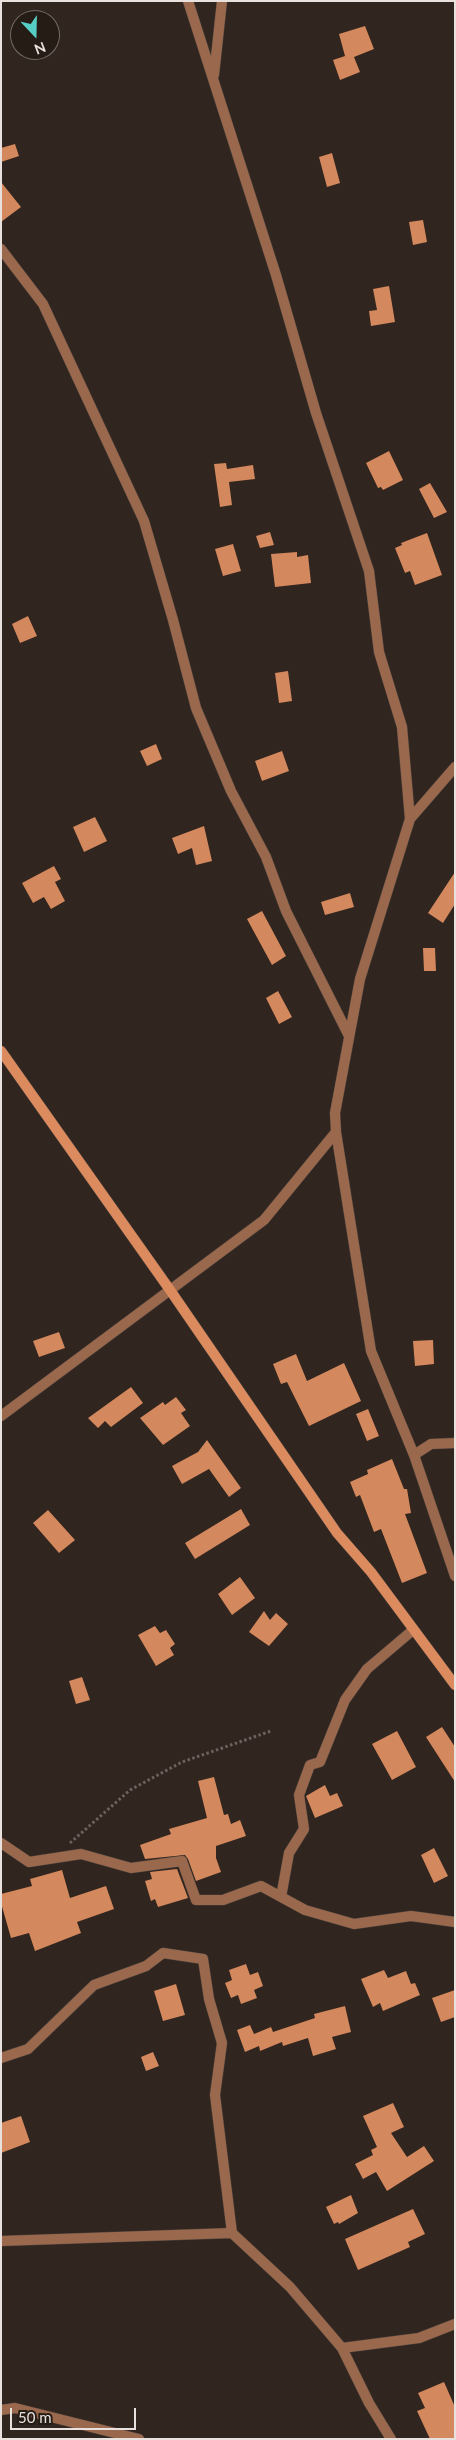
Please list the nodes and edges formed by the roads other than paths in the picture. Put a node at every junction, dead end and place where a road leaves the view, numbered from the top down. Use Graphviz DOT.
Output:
graph roads {
  1 [pos="188,1"];
  2 [pos="222,1"];
  3 [pos="214,80"];
  4 [pos="1,249"];
  5 [pos="455,767"];
  6 [pos="410,819"];
  7 [pos="349,1036"];
  8 [pos="1,1052"];
  9 [pos="336,1132"];
  10 [pos="170,1290"];
  11 [pos="1,1416"];
  12 [pos="455,1443"];
  13 [pos="414,1455"];
  14 [pos="455,1576"];
  15 [pos="413,1630"];
  16 [pos="455,1685"];
  17 [pos="1,1843"];
  18 [pos="282,1897"];
  19 [pos="455,1922"];
  20 [pos="1,2058"];
  21 [pos="232,2233"];
  22 [pos="1,2241"];
  23 [pos="455,2324"];
  24 [pos="342,2348"];
  25 [pos="1,2410"];
  26 [pos="139,2439"];
  27 [pos="391,2439"];
  1 -- 3 [label="street"];
  2 -- 3 [label="street"];
  3 -- 6 [label="street"];
  4 -- 7 [label="street"];
  5 -- 6 [label="street"];
  6 -- 7 [label="street"];
  7 -- 9 [label="street"];
  8 -- 10 [label="street"];
  9 -- 10 [label="street"];
  9 -- 13 [label="street"];
  10 -- 11 [label="street"];
  10 -- 15 [label="street"];
  12 -- 13 [label="street"];
  13 -- 14 [label="street"];
  15 -- 16 [label="street"];
  15 -- 18 [label="street"];
  17 -- 18 [label="street"];
  18 -- 19 [label="street"];
  20 -- 21 [label="street"];
  21 -- 22 [label="street"];
  21 -- 24 [label="street"];
  23 -- 24 [label="street"];
  24 -- 27 [label="street"];
  25 -- 26 [label="street"];
}
